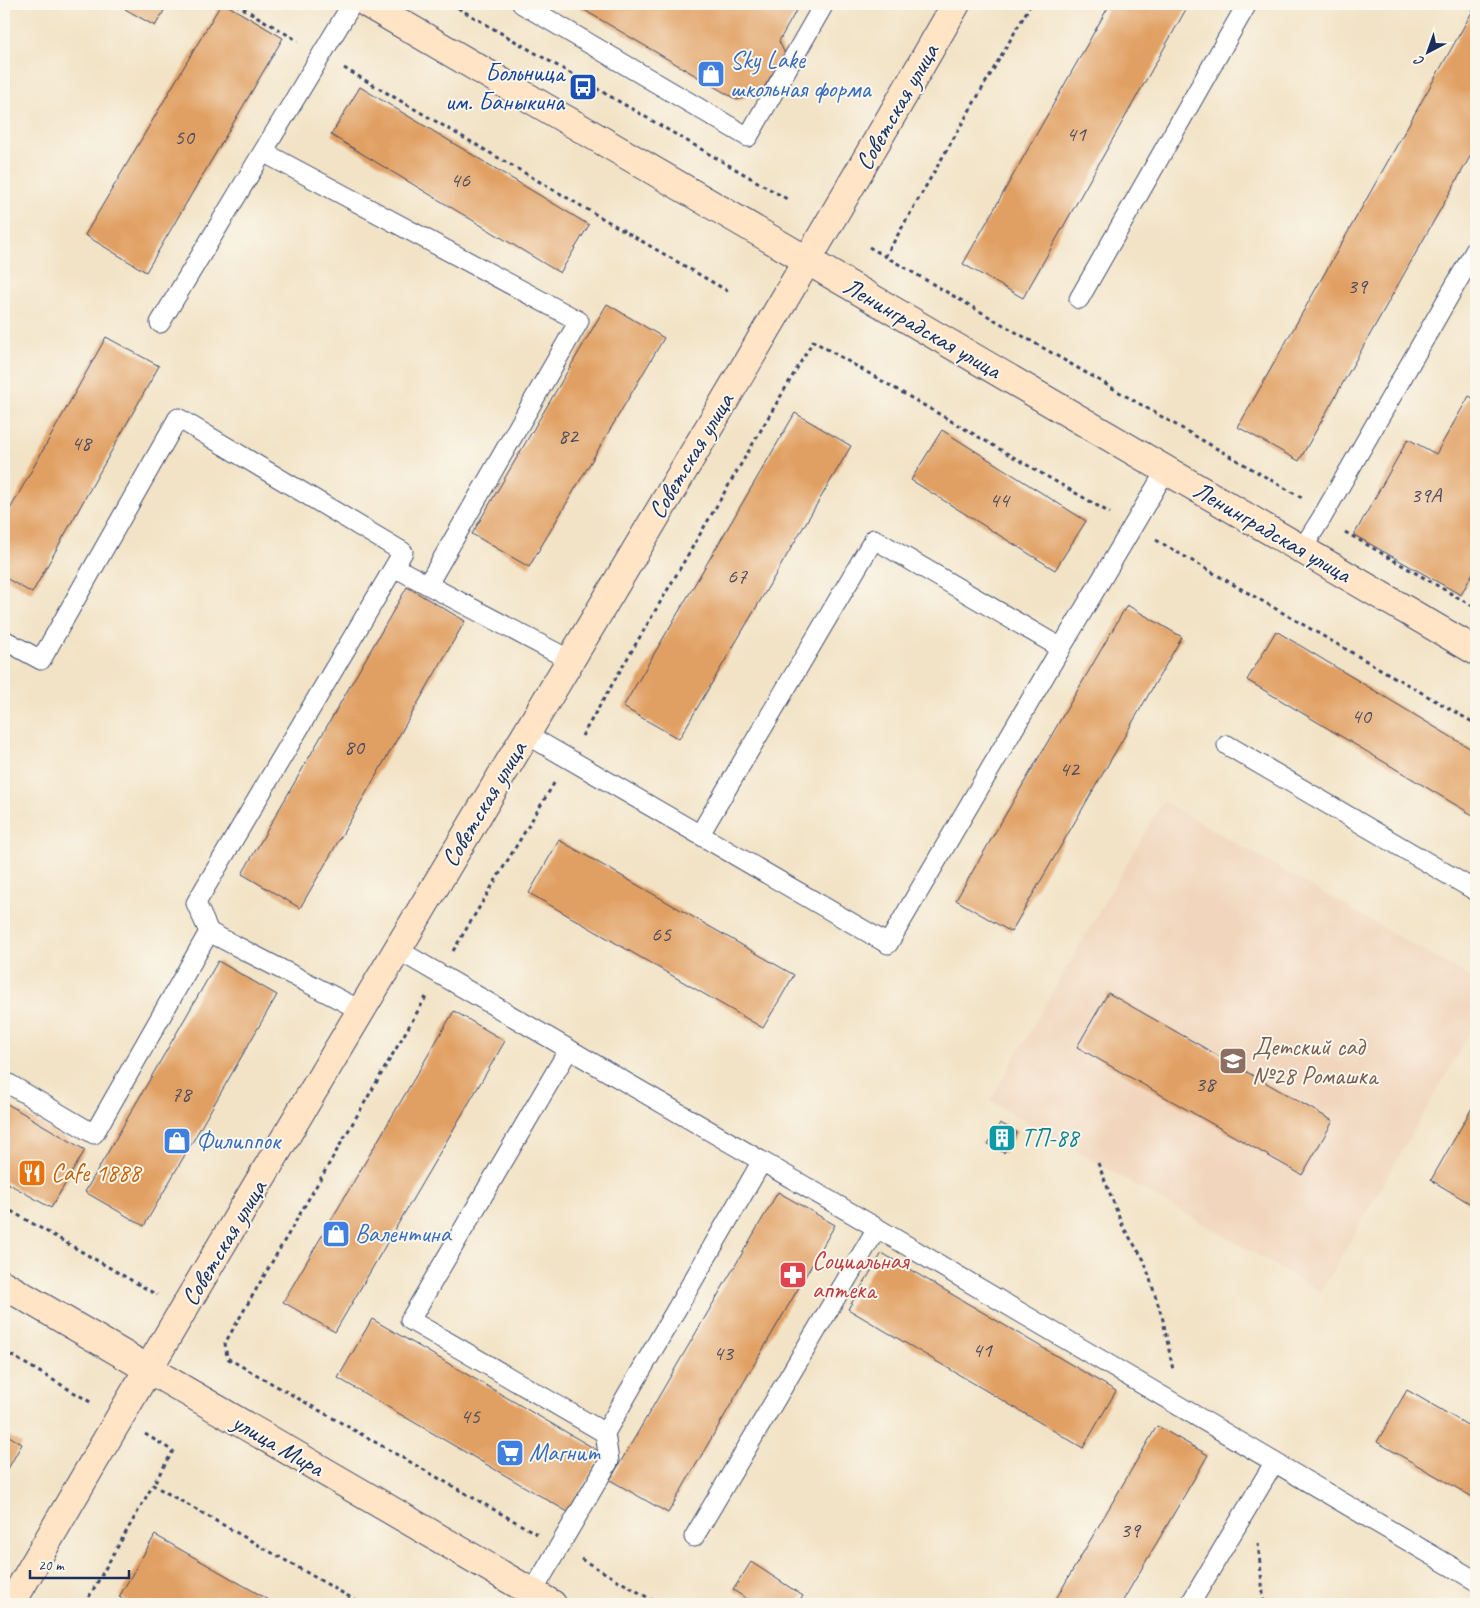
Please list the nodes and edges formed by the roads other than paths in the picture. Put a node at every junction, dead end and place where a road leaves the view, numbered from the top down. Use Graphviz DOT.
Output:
graph roads {
  1 [pos="352,4"];
  2 [pos="368,4"];
  3 [pos="522,4"];
  4 [pos="824,4"];
  5 [pos="956,4"];
  6 [pos="1247,4"];
  7 [pos="263,152"];
  8 [pos="1476,249"];
  9 [pos="807,261"];
  10 [pos="1079,299"];
  11 [pos="160,323"];
  12 [pos="1166,470"];
  13 [pos="1302,549"];
  14 [pos="394,567"];
  15 [pos="428,584"];
  16 [pos="4,640"];
  17 [pos="1061,648"];
  18 [pos="1476,651"];
  19 [pos="570,660"];
  20 [pos="526,734"];
  21 [pos="1227,745"];
  22 [pos="700,834"];
  23 [pos="1476,891"];
  24 [pos="210,932"];
  25 [pos="398,950"];
  26 [pos="362,1011"];
  27 [pos="569,1049"];
  28 [pos="4,1081"];
  29 [pos="762,1161"];
  30 [pos="877,1228"];
  31 [pos="4,1285"];
  32 [pos="148,1370"];
  33 [pos="605,1433"];
  34 [pos="1274,1462"];
  35 [pos="694,1537"];
  36 [pos="1476,1581"];
  37 [pos="11,1596"];
  38 [pos="542,1598"];
  39 [pos="1190,1604"];
  1 -- 7 [label="lane"];
  2 -- 9 [label="main road, Ленинградская улица"];
  3 -- 4 [label="lane"];
  5 -- 9 [label="main road, Советская улица"];
  6 -- 10 [label="lane"];
  7 -- 11 [label="lane"];
  7 -- 15 [label="lane"];
  8 -- 13 [label="lane"];
  9 -- 12 [label="main road, Ленинградская улица"];
  9 -- 19 [label="main road, Советская улица"];
  12 -- 13 [label="main road, Ленинградская улица"];
  12 -- 17 [label="lane"];
  13 -- 18 [label="main road, Ленинградская улица"];
  14 -- 15 [label="lane"];
  14 -- 16 [label="lane"];
  14 -- 24 [label="lane"];
  15 -- 19 [label="lane"];
  17 -- 22 [label="lane"];
  17 -- 22 [label="lane"];
  19 -- 20 [label="main road, Советская улица"];
  20 -- 22 [label="lane"];
  20 -- 25 [label="main road, Советская улица"];
  21 -- 23 [label="lane"];
  24 -- 26 [label="lane"];
  24 -- 28 [label="lane"];
  25 -- 26 [label="main road, Советская улица"];
  25 -- 27 [label="lane"];
  26 -- 32 [label="main road, Советская улица"];
  27 -- 29 [label="lane"];
  27 -- 33 [label="lane"];
  29 -- 30 [label="lane"];
  29 -- 33 [label="lane"];
  30 -- 34 [label="lane"];
  30 -- 35 [label="lane"];
  31 -- 32 [label="main road, улица Мира"];
  32 -- 37 [label="main road, Советская улица"];
  32 -- 38 [label="main road, улица Мира"];
  33 -- 38 [label="lane"];
  34 -- 36 [label="lane"];
  34 -- 39 [label="lane"];
}
